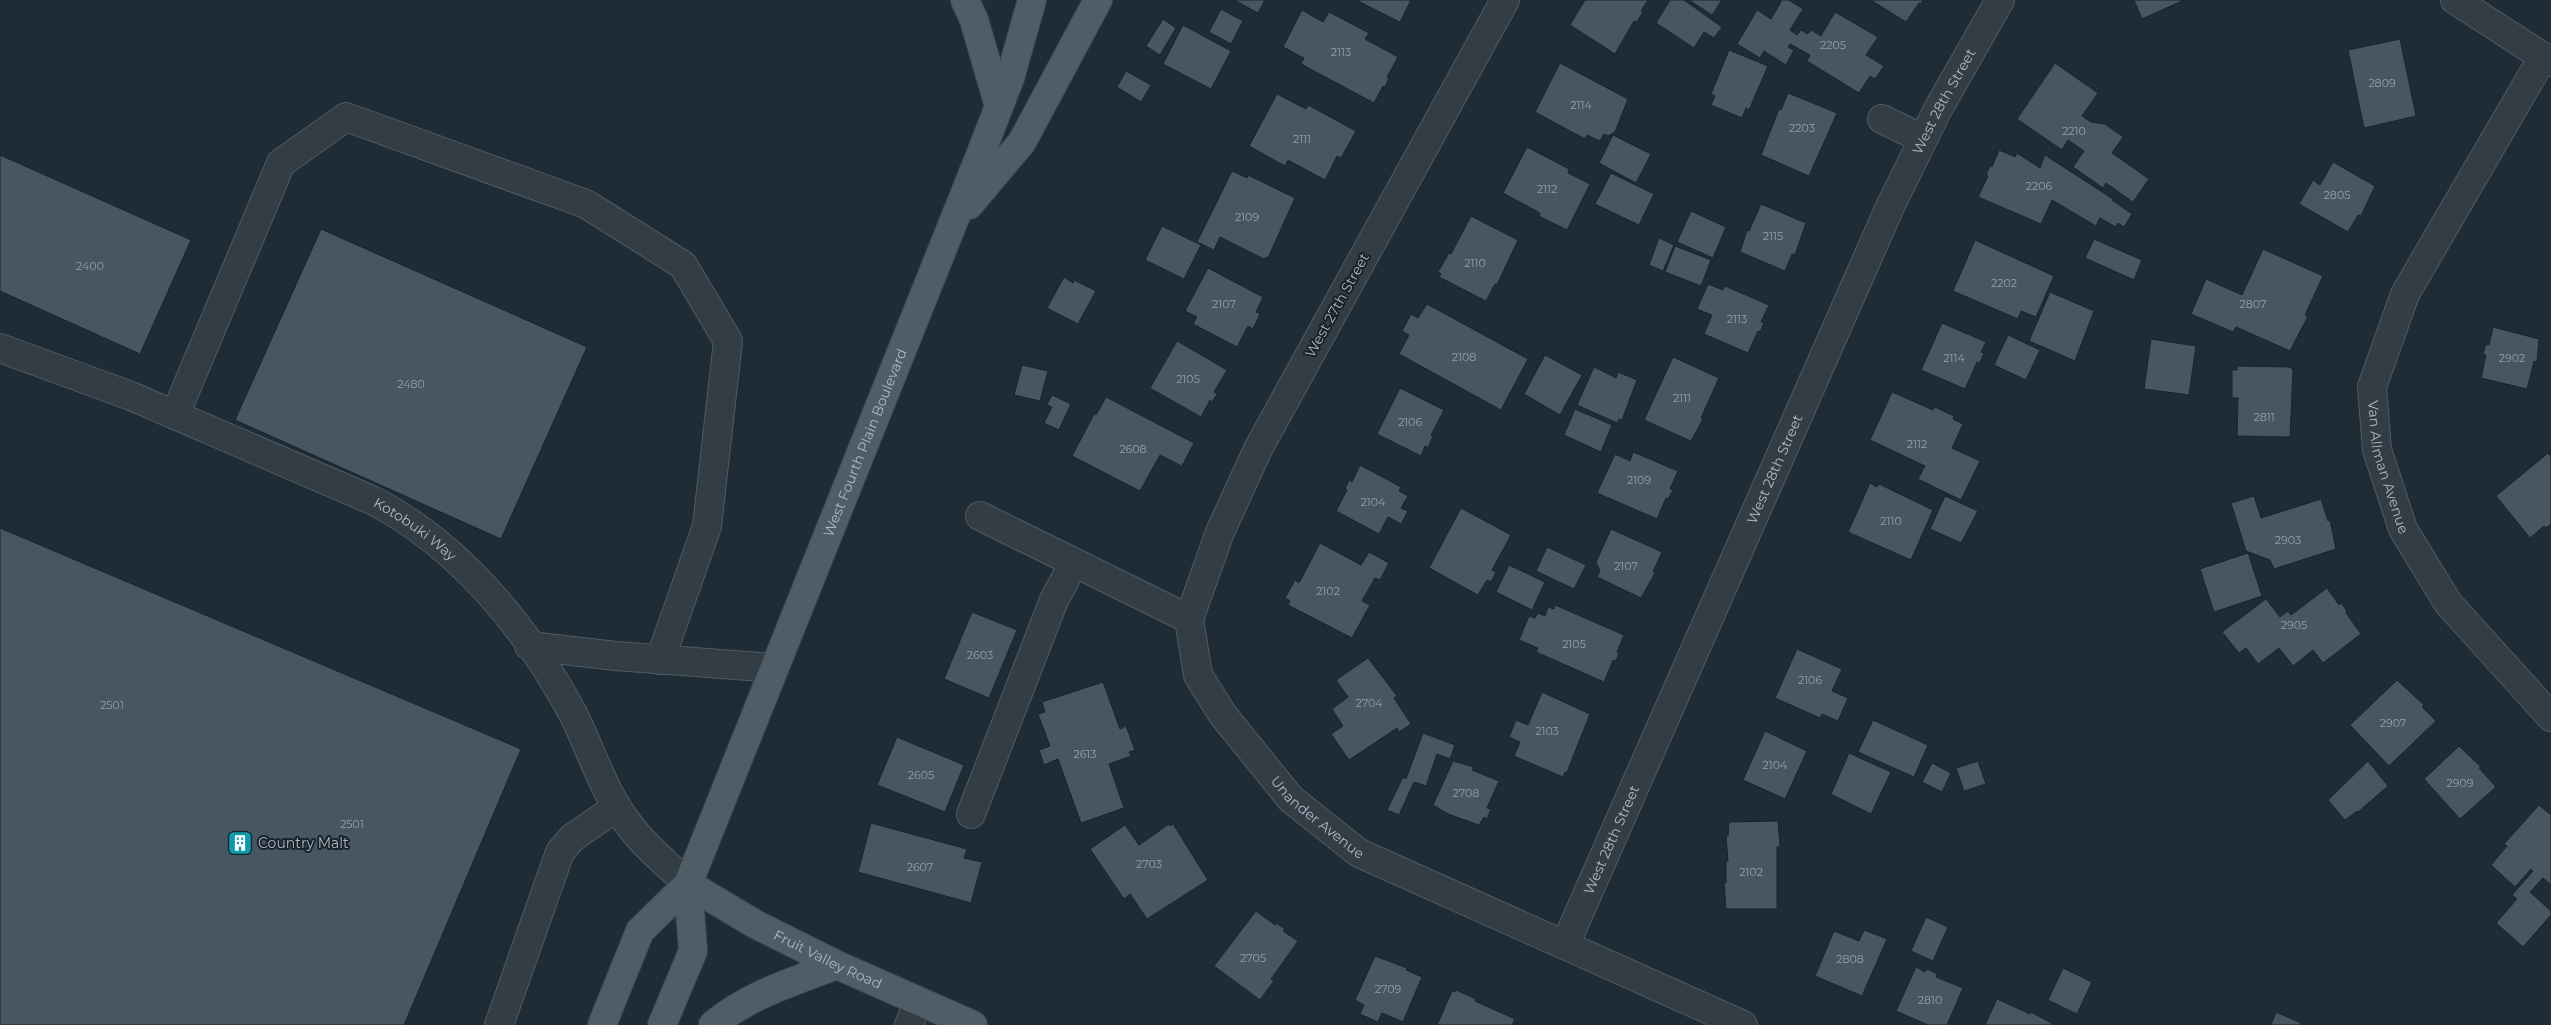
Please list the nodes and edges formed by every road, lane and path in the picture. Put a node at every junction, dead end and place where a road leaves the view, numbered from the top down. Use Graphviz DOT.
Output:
graph roads {
  1 [pos="965,0"];
  2 [pos="1032,0"];
  3 [pos="1098,0"];
  4 [pos="1505,0"];
  5 [pos="2000,0"];
  6 [pos="2454,0"];
  7 [pos="2547,60"];
  8 [pos="999,106"];
  9 [pos="1882,119"];
  10 [pos="1923,139"];
  11 [pos="953,223"];
  12 [pos="0,348"];
  13 [pos="175,415"];
  14 [pos="980,516"];
  15 [pos="1074,563"];
  16 [pos="1189,619"];
  17 [pos="529,646"];
  18 [pos="660,660"];
  19 [pos="774,668"];
  20 [pos="2551,717"];
  21 [pos="617,807"];
  22 [pos="971,814"];
  23 [pos="688,884"];
  24 [pos="1565,946"];
  25 [pos="837,965"];
  26 [pos="914,1013"];
  27 [pos="499,1025"];
  28 [pos="602,1025"];
  29 [pos="662,1025"];
  30 [pos="713,1025"];
  31 [pos="973,1025"];
  32 [pos="1743,1025"];
  1 -- 8 [label="main road"];
  2 -- 8 [label="main road, West Fourth Plain Boulevard"];
  3 -- 11 [label="main road"];
  4 -- 16 [label="street, West 27th Street"];
  5 -- 10 [label="street, West 28th Street"];
  6 -- 7 [label="street"];
  7 -- 20 [label="street, Van Allman Avenue"];
  8 -- 11 [label="main road, West Fourth Plain Boulevard"];
  9 -- 10 [label="street"];
  10 -- 24 [label="street, West 28th Street"];
  11 -- 19 [label="main road, West Fourth Plain Boulevard"];
  12 -- 13 [label="street, Kotobuki Way"];
  13 -- 17 [label="street, Kotobuki Way"];
  13 -- 18 [label="street"];
  14 -- 15 [label="street"];
  15 -- 16 [label="street"];
  15 -- 22 [label="street"];
  16 -- 24 [label="street, Unander Avenue"];
  17 -- 18 [label="street"];
  17 -- 21 [label="street, Kotobuki Way"];
  18 -- 19 [label="street"];
  19 -- 23 [label="main road, West Fourth Plain Boulevard"];
  21 -- 23 [label="street, Kotobuki Way"];
  21 -- 27 [label="street"];
  23 -- 25 [label="main road, Fruit Valley Road"];
  23 -- 28 [label="main road, West Fourth Plain Boulevard"];
  23 -- 29 [label="main road, West Fourth Plain Boulevard"];
  24 -- 32 [label="street, Unander Avenue"];
  25 -- 26 [label="main road, Fruit Valley Road"];
  25 -- 30 [label="main road"];
  26 -- 31 [label="main road, Fruit Valley Road"];
}
